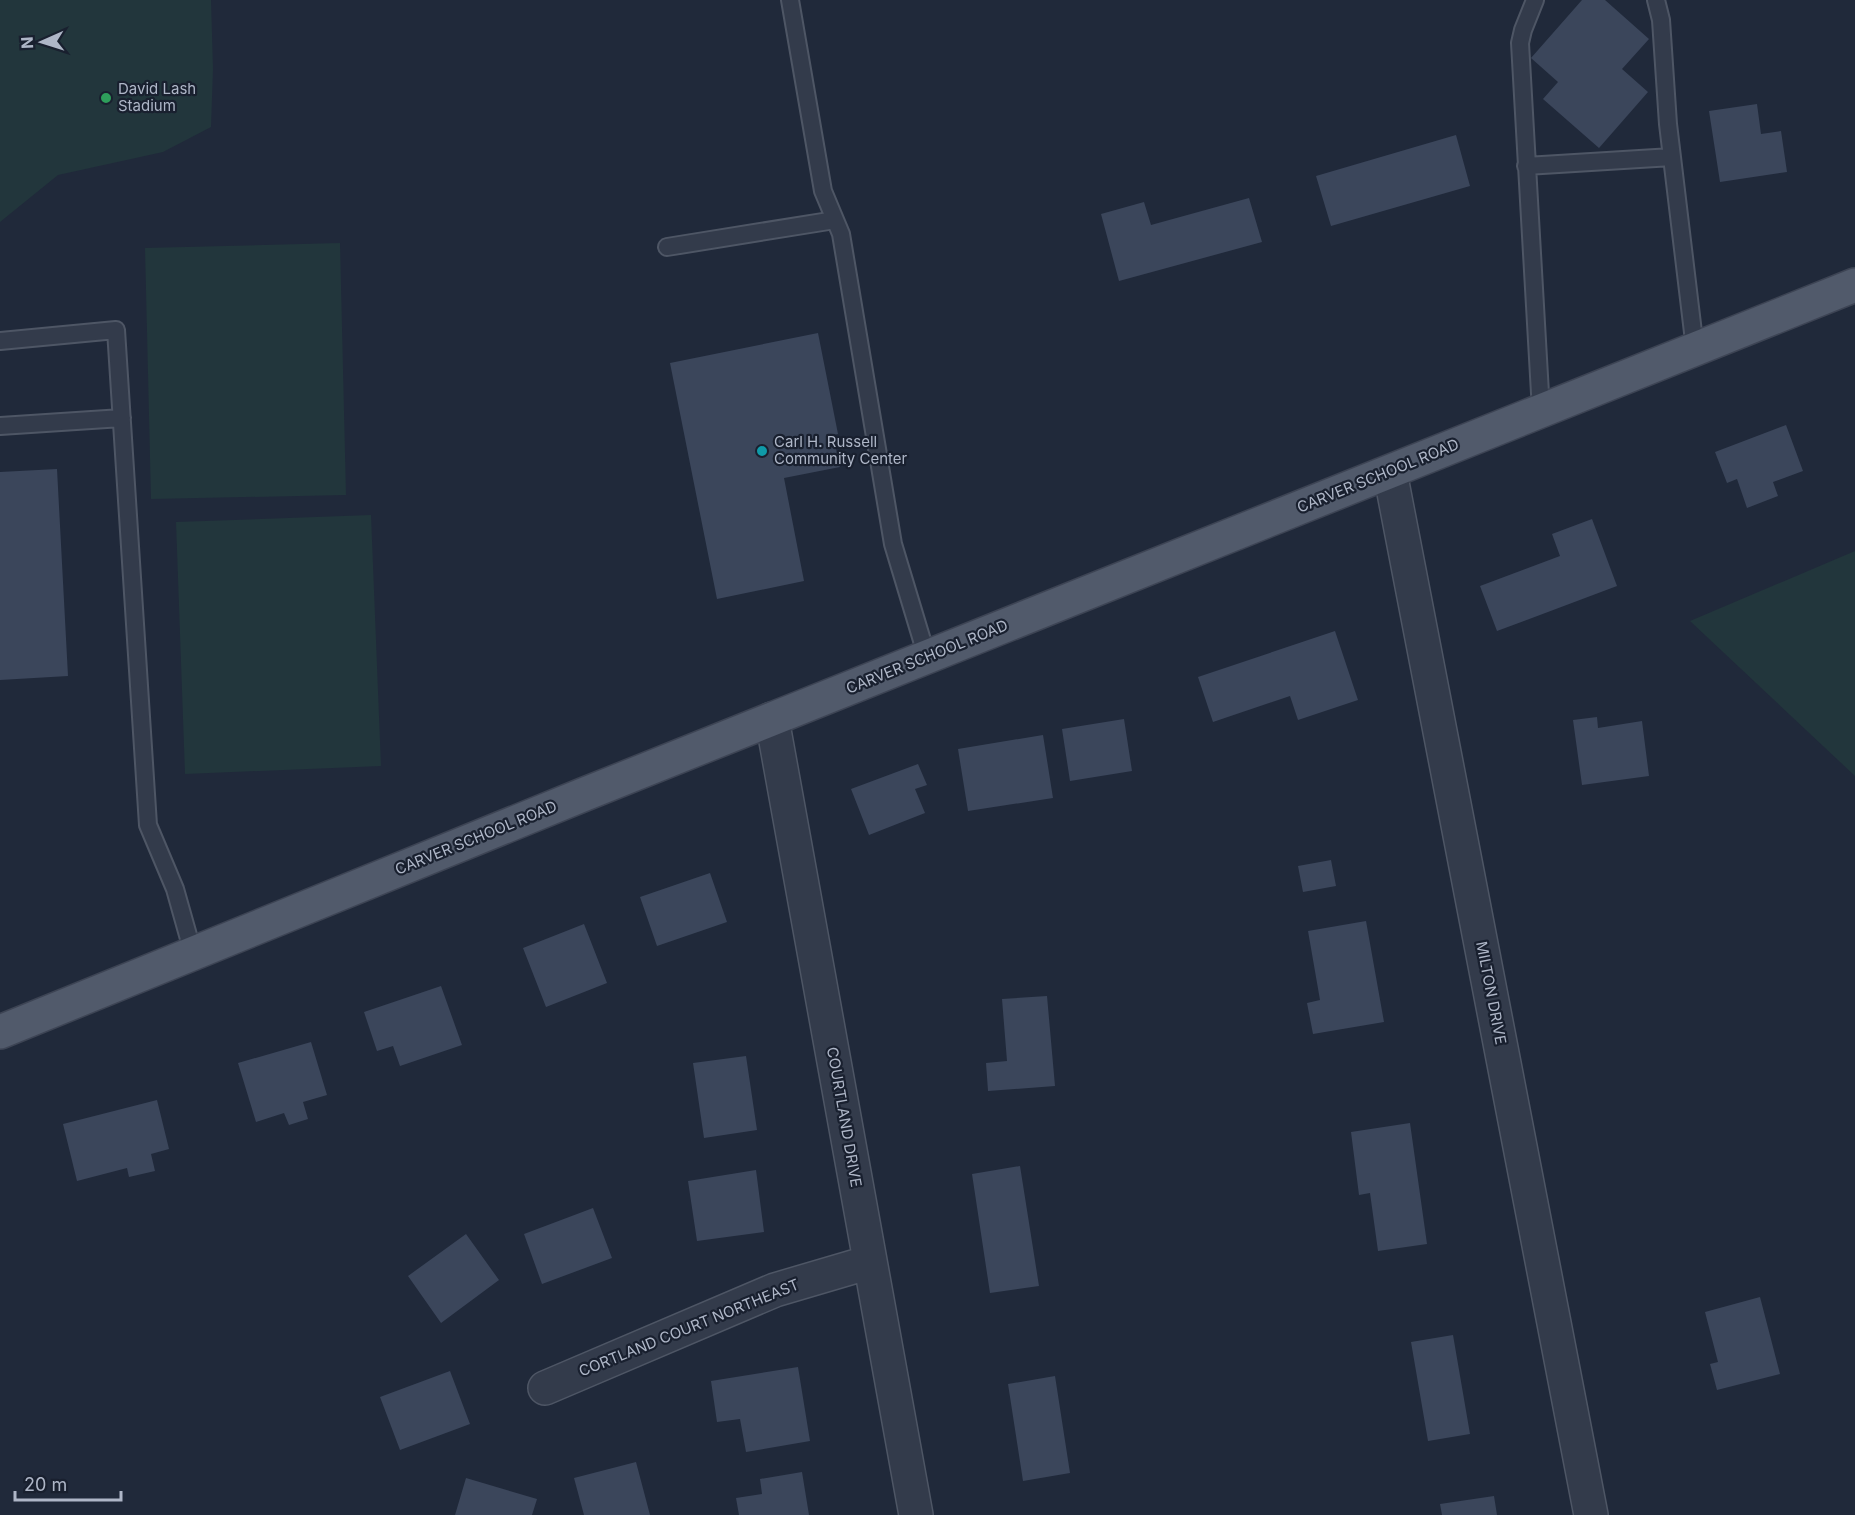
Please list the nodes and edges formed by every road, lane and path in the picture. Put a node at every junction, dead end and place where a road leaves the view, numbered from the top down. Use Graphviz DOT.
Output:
graph roads {
  1 [pos="790,0"];
  2 [pos="1535,0"];
  3 [pos="1656,0"];
  4 [pos="1672,157"];
  5 [pos="1526,166"];
  6 [pos="835,220"];
  7 [pos="667,247"];
  8 [pos="1855,285"];
  9 [pos="0,341"];
  10 [pos="1695,349"];
  11 [pos="1541,411"];
  12 [pos="122,418"];
  13 [pos="0,426"];
  14 [pos="1390,471"];
  15 [pos="927,657"];
  16 [pos="772,719"];
  17 [pos="193,953"];
  18 [pos="0,1032"];
  19 [pos="870,1262"];
  20 [pos="545,1388"];
  21 [pos="916,1515"];
  22 [pos="1591,1515"];
  1 -- 6 [label="lane"];
  2 -- 5 [label="lane"];
  3 -- 4 [label="lane"];
  4 -- 5 [label="lane"];
  4 -- 10 [label="lane"];
  5 -- 11 [label="lane"];
  6 -- 7 [label="lane"];
  6 -- 15 [label="lane"];
  8 -- 10 [label="main road, CARVER SCHOOL ROAD"];
  9 -- 12 [label="lane"];
  10 -- 11 [label="main road, CARVER SCHOOL ROAD"];
  11 -- 14 [label="main road, CARVER SCHOOL ROAD"];
  12 -- 13 [label="lane"];
  12 -- 17 [label="lane"];
  14 -- 15 [label="main road, CARVER SCHOOL ROAD"];
  14 -- 22 [label="street, MILTON DRIVE"];
  15 -- 16 [label="main road, CARVER SCHOOL ROAD"];
  16 -- 17 [label="main road, CARVER SCHOOL ROAD"];
  16 -- 19 [label="street, COURTLAND DRIVE"];
  17 -- 18 [label="main road, CARVER SCHOOL ROAD"];
  19 -- 20 [label="street, CORTLAND COURT NORTHEAST"];
  19 -- 21 [label="street, COURTLAND DRIVE"];
}
